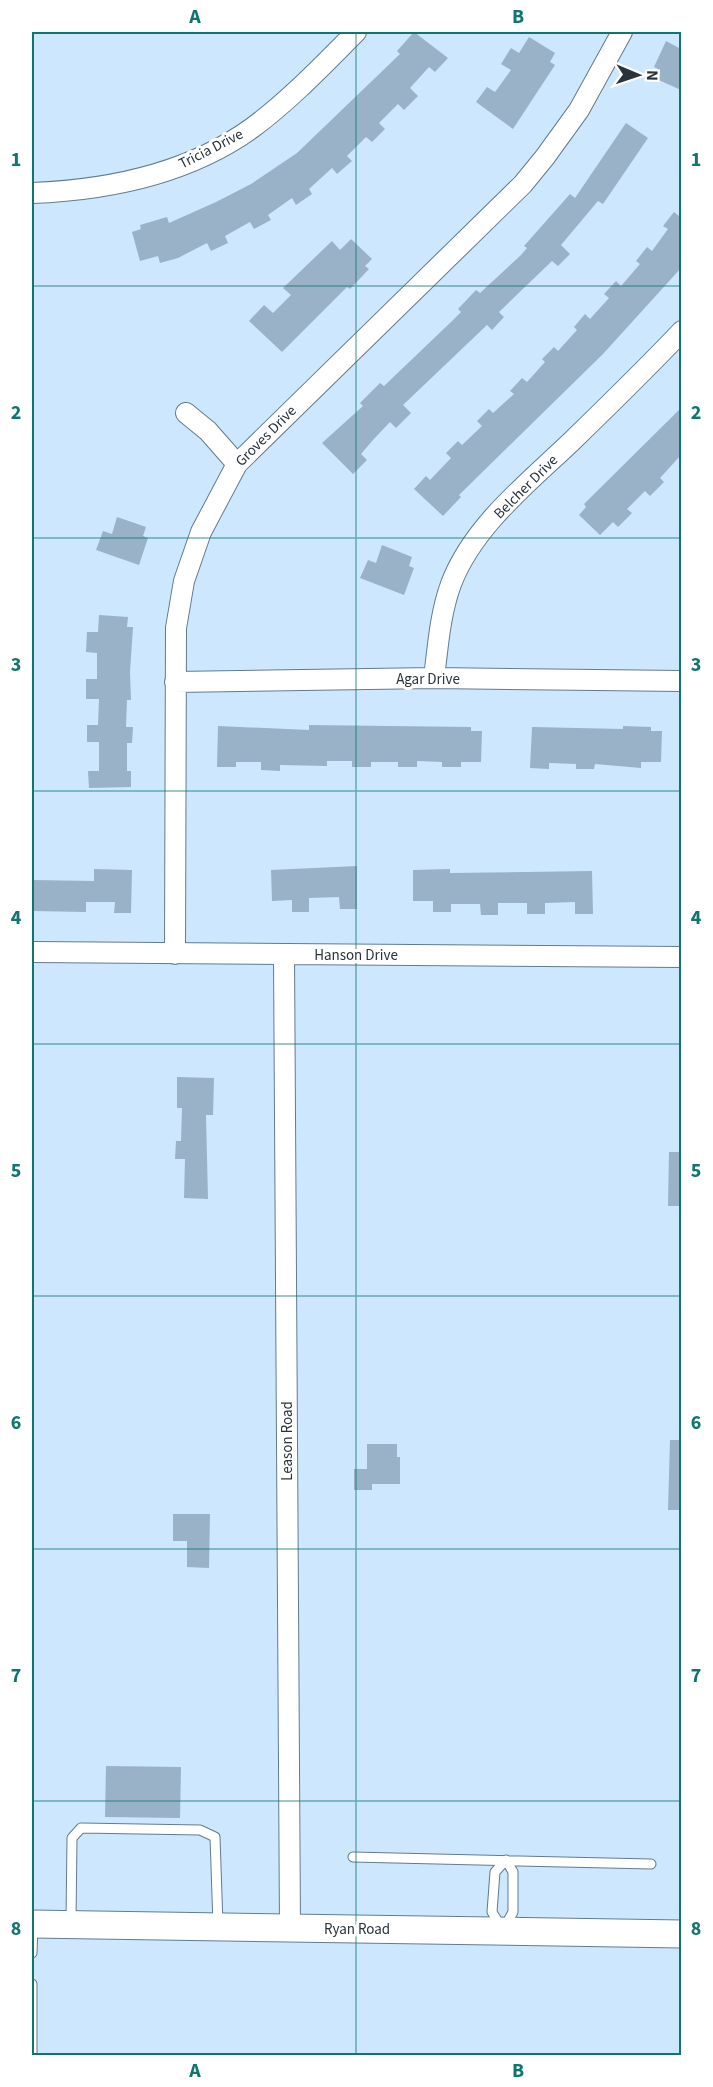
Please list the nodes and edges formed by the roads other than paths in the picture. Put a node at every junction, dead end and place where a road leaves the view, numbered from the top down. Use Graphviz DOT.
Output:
graph roads {
  1 [pos="356,32"];
  2 [pos="622,32"];
  3 [pos="32,193"];
  4 [pos="681,331"];
  5 [pos="186,413"];
  6 [pos="237,464"];
  7 [pos="434,678"];
  8 [pos="681,681"];
  9 [pos="175,682"];
  10 [pos="32,952"];
  11 [pos="176,954"];
  12 [pos="284,954"];
  13 [pos="681,957"];
  14 [pos="353,1857"];
  15 [pos="506,1860"];
  16 [pos="651,1864"];
  17 [pos="32,1924"];
  18 [pos="71,1925"];
  19 [pos="218,1927"];
  20 [pos="290,1928"];
  21 [pos="503,1930"];
  22 [pos="681,1934"];
  23 [pos="32,1953"];
  24 [pos="32,1984"];
  25 [pos="32,2007"];
  26 [pos="33,2055"];
  1 -- 3 [label="street, Tricia Drive"];
  2 -- 6 [label="street, Groves Drive"];
  4 -- 7 [label="street, Belcher Drive"];
  5 -- 6 [label="street"];
  6 -- 9 [label="street, Groves Drive"];
  7 -- 8 [label="street, Agar Drive"];
  7 -- 9 [label="street, Agar Drive"];
  9 -- 11 [label="street, Groves Drive"];
  10 -- 11 [label="street, Hanson Drive"];
  11 -- 12 [label="street, Hanson Drive"];
  12 -- 13 [label="street, Hanson Drive"];
  12 -- 20 [label="street, Leason Road"];
  14 -- 15 [label="lane"];
  15 -- 16 [label="lane"];
  15 -- 21 [label="lane"];
  15 -- 21 [label="lane"];
  17 -- 18 [label="main road, Ryan Road"];
  17 -- 23 [label="lane"];
  18 -- 19 [label="main road, Ryan Road"];
  18 -- 19 [label="lane"];
  19 -- 20 [label="main road, Ryan Road"];
  20 -- 21 [label="main road, Ryan Road"];
  21 -- 22 [label="main road, Ryan Road"];
  24 -- 25 [label="lane"];
  25 -- 26 [label="lane"];
}
